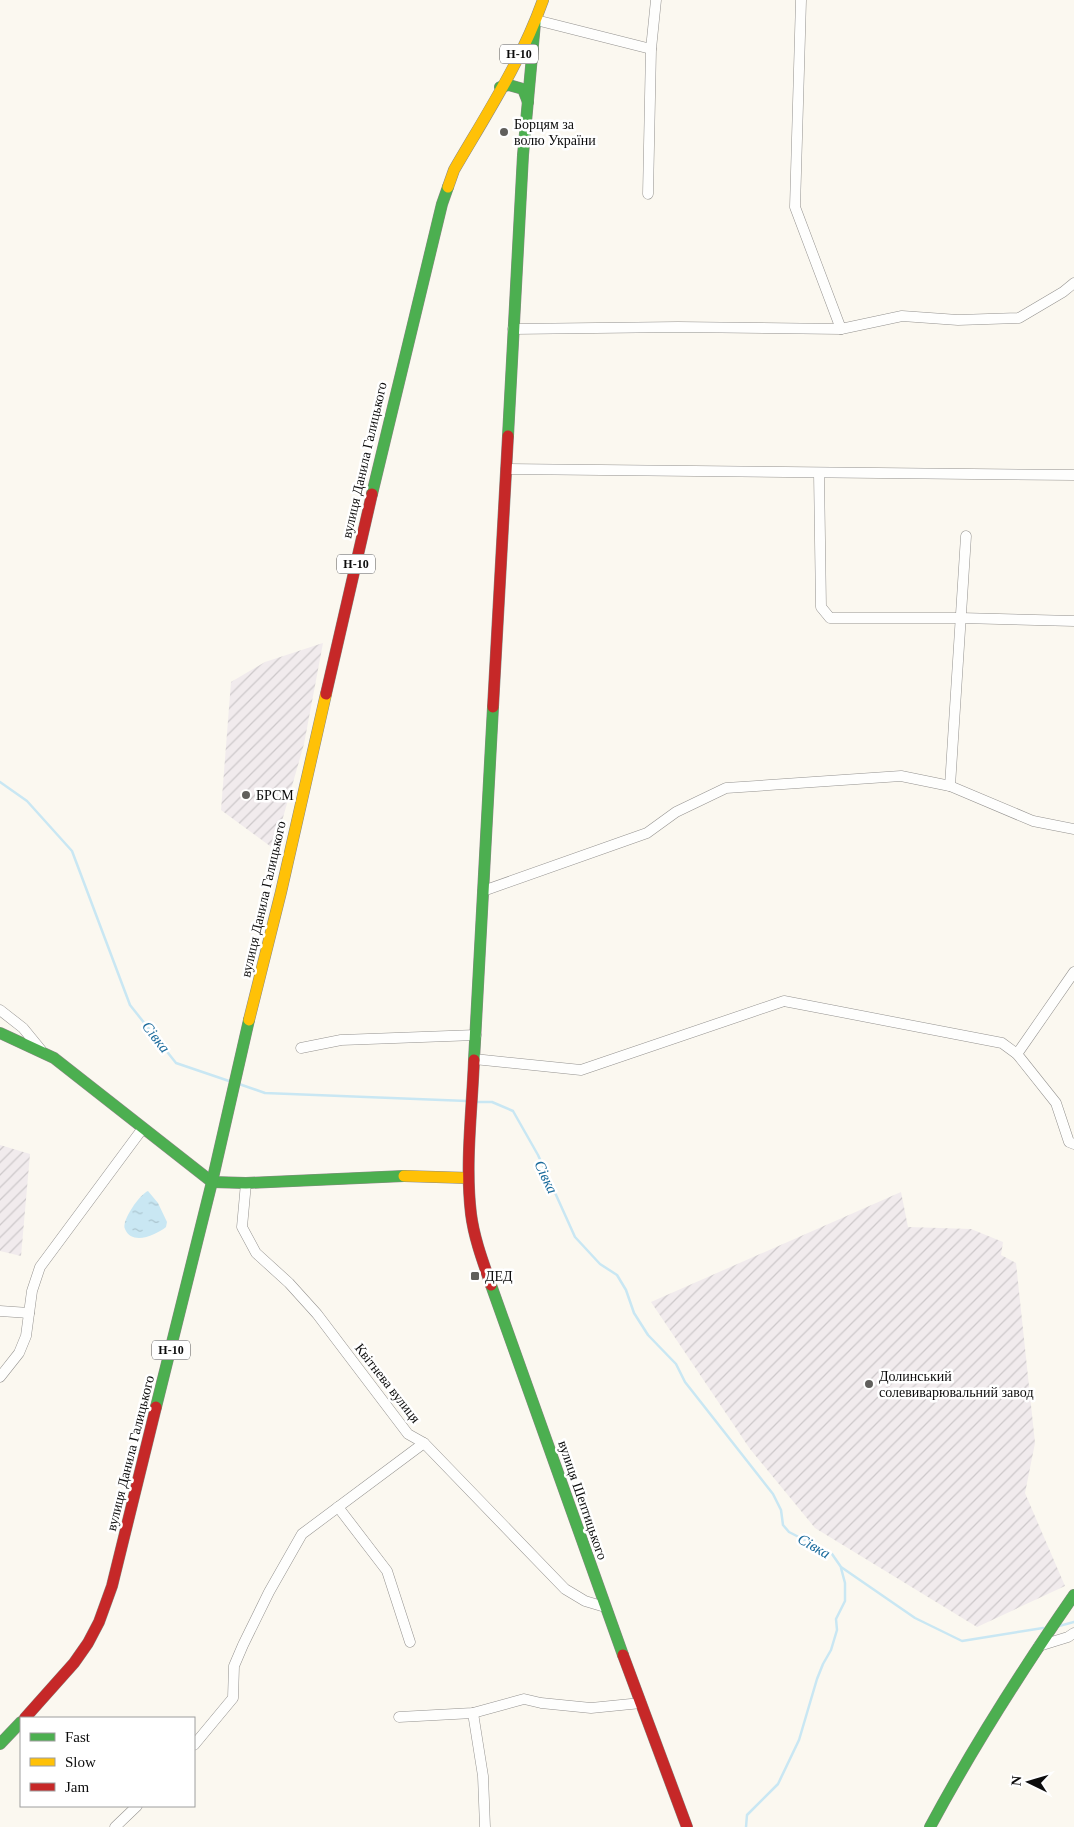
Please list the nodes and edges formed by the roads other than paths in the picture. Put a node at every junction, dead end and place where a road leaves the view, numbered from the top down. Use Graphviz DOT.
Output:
graph roads {
  1 [pos="543,0"];
  2 [pos="656,0"];
  3 [pos="801,0"];
  4 [pos="536,20"];
  5 [pos="651,49"];
  6 [pos="500,87"];
  7 [pos="528,102"];
  8 [pos="648,194"];
  9 [pos="1074,284"];
  10 [pos="514,329"];
  11 [pos="841,329"];
  12 [pos="506,469"];
  13 [pos="819,473"];
  14 [pos="1074,475"];
  15 [pos="966,536"];
  16 [pos="961,618"];
  17 [pos="1074,621"];
  18 [pos="950,786"];
  19 [pos="1074,829"];
  20 [pos="483,891"];
  21 [pos="1073,976"];
  22 [pos="0,1010"];
  23 [pos="0,1033"];
  24 [pos="476,1035"];
  25 [pos="301,1048"];
  26 [pos="43,1053"];
  27 [pos="1017,1054"];
  28 [pos="474,1059"];
  29 [pos="143,1128"];
  30 [pos="1074,1144"];
  31 [pos="468,1178"];
  32 [pos="212,1182"];
  33 [pos="246,1183"];
  34 [pos="0,1311"];
  35 [pos="29,1313"];
  36 [pos="0,1377"];
  37 [pos="424,1443"];
  38 [pos="338,1507"];
  39 [pos="1074,1596"];
  40 [pos="605,1606"];
  41 [pos="1074,1633"];
  42 [pos="410,1642"];
  43 [pos="1041,1643"];
  44 [pos="641,1704"];
  45 [pos="473,1713"];
  46 [pos="25,1717"];
  47 [pos="399,1717"];
  48 [pos="20,1723"];
  49 [pos="0,1744"];
  50 [pos="195,1744"];
  51 [pos="136,1807"];
  52 [pos="115,1827"];
  53 [pos="485,1827"];
  54 [pos="687,1827"];
  55 [pos="930,1827"];
  1 -- 4 [label="street, Н-10"];
  2 -- 5 [label="street"];
  3 -- 11 [label="street"];
  4 -- 5 [label="street"];
  4 -- 6 [label="street, вулиця Данила Галицького / Н-10"];
  4 -- 7 [label="street, вулиця Шептицького"];
  5 -- 8 [label="street"];
  6 -- 7 [label="street"];
  6 -- 32 [label="street, вулиця Данила Галицького / Н-10"];
  7 -- 10 [label="street, вулиця Шептицького"];
  9 -- 11 [label="street"];
  10 -- 11 [label="street"];
  10 -- 12 [label="street, вулиця Шептицького"];
  12 -- 13 [label="street"];
  12 -- 20 [label="street, вулиця Шептицького"];
  13 -- 14 [label="street"];
  13 -- 16 [label="street"];
  15 -- 16 [label="street"];
  16 -- 17 [label="street"];
  16 -- 18 [label="street"];
  18 -- 19 [label="street"];
  18 -- 20 [label="street"];
  20 -- 24 [label="street, вулиця Шептицького"];
  21 -- 27 [label="street"];
  22 -- 26 [label="street"];
  23 -- 26 [label="street"];
  24 -- 25 [label="street"];
  24 -- 28 [label="street, вулиця Шептицького"];
  26 -- 29 [label="street"];
  27 -- 28 [label="street"];
  27 -- 30 [label="street"];
  28 -- 31 [label="street, вулиця Шептицького"];
  29 -- 32 [label="street"];
  29 -- 35 [label="street"];
  31 -- 33 [label="street"];
  31 -- 40 [label="street, вулиця Шептицького"];
  32 -- 33 [label="street"];
  32 -- 46 [label="street, вулиця Данила Галицького / Н-10"];
  33 -- 37 [label="street, Квітнева вулиця"];
  34 -- 35 [label="street"];
  35 -- 36 [label="street"];
  37 -- 38 [label="street"];
  37 -- 40 [label="street, Квітнева вулиця"];
  38 -- 42 [label="street"];
  38 -- 50 [label="street"];
  39 -- 43 [label="street"];
  40 -- 44 [label="street, вулиця Шептицького"];
  41 -- 43 [label="street"];
  43 -- 55 [label="street"];
  44 -- 45 [label="street"];
  44 -- 54 [label="street, вулиця Шептицького"];
  45 -- 47 [label="street"];
  45 -- 53 [label="street"];
  48 -- 49 [label="street"];
  51 -- 52 [label="street"];
}
